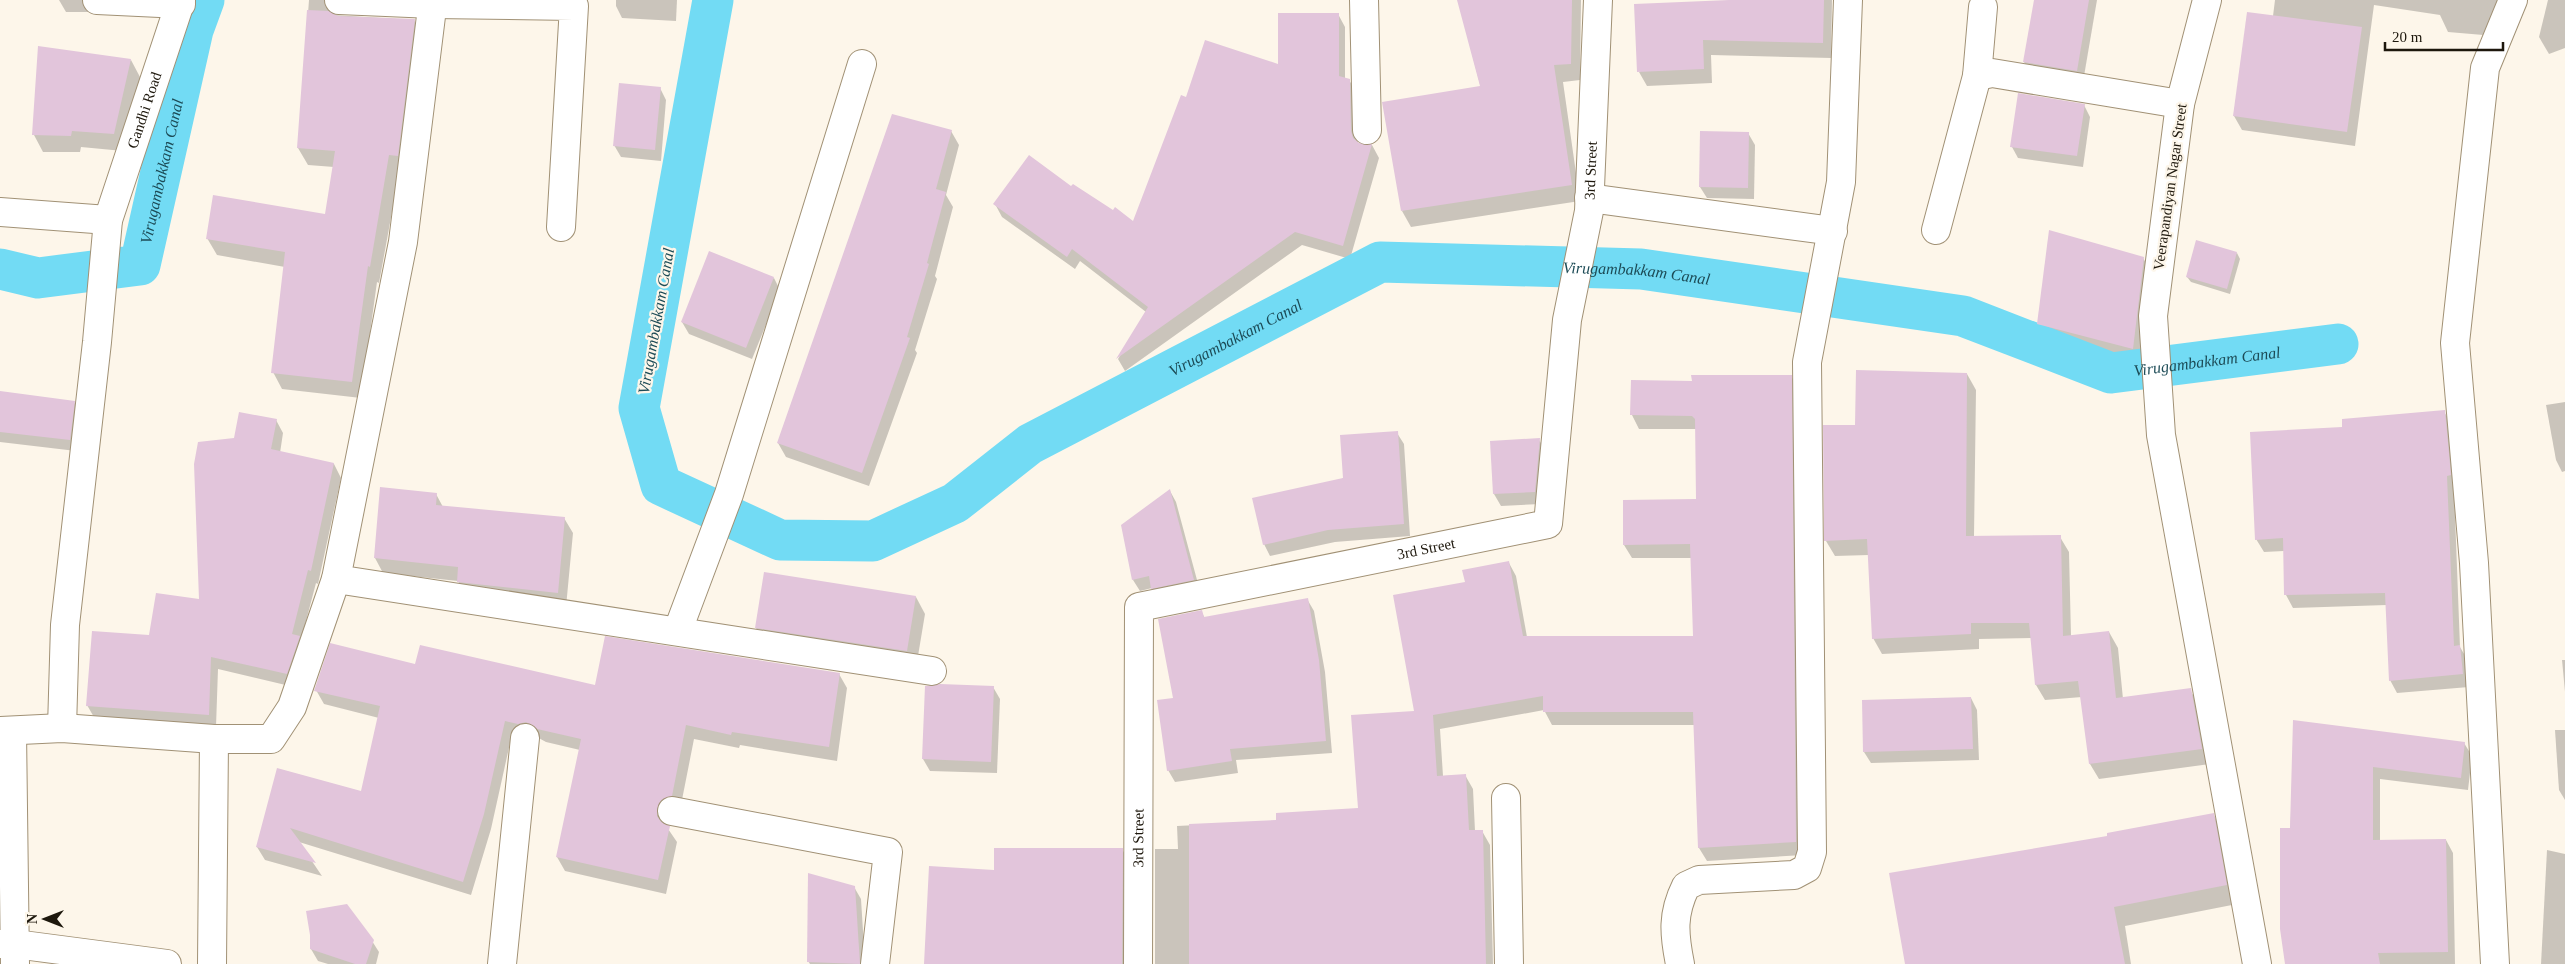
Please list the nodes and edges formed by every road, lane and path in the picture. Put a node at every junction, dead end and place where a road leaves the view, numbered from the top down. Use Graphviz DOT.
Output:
graph roads {
  1 [pos="97,0"];
  2 [pos="340,0"];
  3 [pos="1364,0"];
  4 [pos="1598,0"];
  5 [pos="1848,0"];
  6 [pos="2207,0"];
  7 [pos="2513,0"];
  8 [pos="181,2"];
  9 [pos="433,2"];
  10 [pos="1983,7"];
  11 [pos="862,64"];
  12 [pos="1977,76"];
  13 [pos="2180,104"];
  14 [pos="1367,130"];
  15 [pos="1589,204"];
  16 [pos="0,212"];
  17 [pos="108,220"];
  18 [pos="561,226"];
  19 [pos="1936,230"];
  20 [pos="1833,231"];
  21 [pos="336,579"];
  22 [pos="678,630"];
  23 [pos="932,671"];
  24 [pos="62,728"];
  25 [pos="6,731"];
  26 [pos="524,738"];
  27 [pos="214,739"];
  28 [pos="1506,798"];
  29 [pos="672,811"];
  30 [pos="10,951"];
  31 [pos="167,964"];
  32 [pos="212,964"];
  33 [pos="502,964"];
  34 [pos="875,964"];
  35 [pos="1138,964"];
  36 [pos="1509,964"];
  37 [pos="1680,964"];
  38 [pos="2257,964"];
  39 [pos="2495,964"];
  1 -- 8 [label="street"];
  2 -- 9 [label="street"];
  3 -- 14 [label="street"];
  4 -- 15 [label="street, 3rd Street"];
  5 -- 20 [label="street"];
  6 -- 13 [label="street, Veerapandiyan Nagar Street"];
  7 -- 39 [label="street"];
  8 -- 17 [label="street, Gandhi Road"];
  9 -- 18 [label="street"];
  9 -- 21 [label="street"];
  10 -- 12 [label="street"];
  11 -- 22 [label="street"];
  12 -- 13 [label="street"];
  12 -- 19 [label="street"];
  13 -- 38 [label="street, Veerapandiyan Nagar Street"];
  15 -- 20 [label="street"];
  15 -- 35 [label="street, 3rd Street"];
  16 -- 17 [label="street"];
  17 -- 24 [label="street, Gandhi Road"];
  20 -- 37 [label="street"];
  21 -- 22 [label="street"];
  21 -- 27 [label="street"];
  22 -- 23 [label="street"];
  24 -- 25 [label="street"];
  24 -- 27 [label="street"];
  25 -- 30 [label="street"];
  26 -- 33 [label="street"];
  27 -- 32 [label="street"];
  28 -- 36 [label="street"];
  29 -- 34 [label="street"];
  30 -- 31 [label="street"];
}
